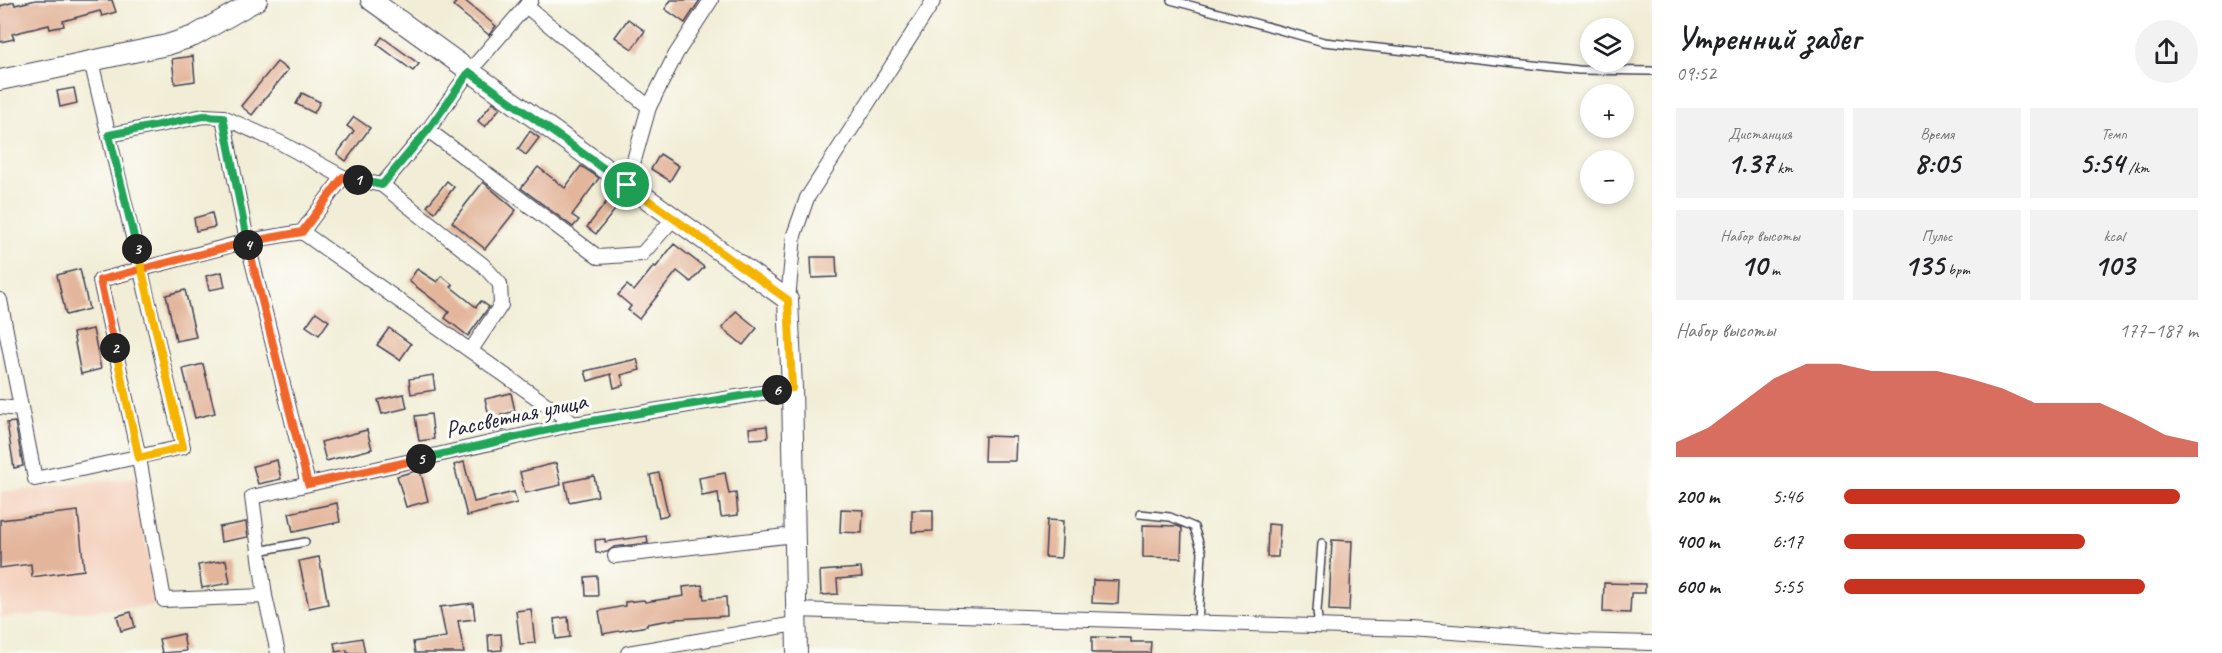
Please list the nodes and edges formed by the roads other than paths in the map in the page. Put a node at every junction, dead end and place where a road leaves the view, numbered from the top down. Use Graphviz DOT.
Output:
graph roads {
  1 [pos="257,0"];
  2 [pos="711,0"];
  3 [pos="934,0"];
  4 [pos="1171,0"];
  5 [pos="375,1"];
  6 [pos="528,3"];
  7 [pos="91,61"];
  8 [pos="1652,70"];
  9 [pos="469,72"];
  10 [pos="0,80"];
  11 [pos="649,107"];
  12 [pos="223,117"];
  13 [pos="428,130"];
  14 [pos="109,135"];
  15 [pos="343,177"];
  16 [pos="382,185"];
  17 [pos="627,185"];
  18 [pos="674,218"];
  19 [pos="302,232"];
  20 [pos="247,242"];
  21 [pos="142,269"];
  22 [pos="0,300"];
  23 [pos="788,300"];
  24 [pos="471,350"];
  25 [pos="792,388"];
  26 [pos="0,407"];
  27 [pos="21,409"];
  28 [pos="574,424"];
  29 [pos="139,458"];
  30 [pos="308,484"];
  31 [pos="1140,514"];
  32 [pos="794,535"];
  33 [pos="305,542"];
  34 [pos="1322,543"];
  35 [pos="259,551"];
  36 [pos="615,556"];
  37 [pos="265,596"];
  38 [pos="795,617"];
  39 [pos="1198,623"];
  40 [pos="1319,627"];
  41 [pos="1652,642"];
  42 [pos="278,653"];
  43 [pos="628,653"];
  44 [pos="796,653"];
  1 -- 7 [label="street"];
  2 -- 11 [label="street"];
  3 -- 23 [label="street"];
  4 -- 8 [label="lane"];
  5 -- 9 [label="street"];
  6 -- 9 [label="street"];
  6 -- 11 [label="street"];
  7 -- 10 [label="street"];
  7 -- 14 [label="street"];
  9 -- 13 [label="street"];
  9 -- 17 [label="street"];
  11 -- 17 [label="street"];
  12 -- 14 [label="street"];
  12 -- 15 [label="street"];
  12 -- 20 [label="street"];
  13 -- 16 [label="street"];
  13 -- 18 [label="street"];
  14 -- 21 [label="street"];
  15 -- 16 [label="street"];
  15 -- 19 [label="street"];
  16 -- 24 [label="street"];
  17 -- 18 [label="street"];
  18 -- 23 [label="street"];
  19 -- 20 [label="street"];
  19 -- 24 [label="street"];
  20 -- 21 [label="street"];
  20 -- 30 [label="street"];
  21 -- 29 [label="street"];
  21 -- 29 [label="street"];
  22 -- 27 [label="street"];
  23 -- 25 [label="street"];
  24 -- 28 [label="street"];
  25 -- 28 [label="street, Рассветная улица"];
  25 -- 32 [label="street"];
  26 -- 27 [label="street"];
  27 -- 29 [label="street"];
  28 -- 30 [label="street, Рассветная улица"];
  29 -- 37 [label="street"];
  30 -- 35 [label="street, Рассветная улица"];
  31 -- 39 [label="lane"];
  32 -- 36 [label="street"];
  32 -- 38 [label="street"];
  33 -- 35 [label="lane"];
  34 -- 40 [label="lane"];
  35 -- 37 [label="street"];
  37 -- 42 [label="street"];
  38 -- 39 [label="street"];
  38 -- 43 [label="street"];
  38 -- 44 [label="street"];
  39 -- 40 [label="street"];
  40 -- 41 [label="street"];
}
